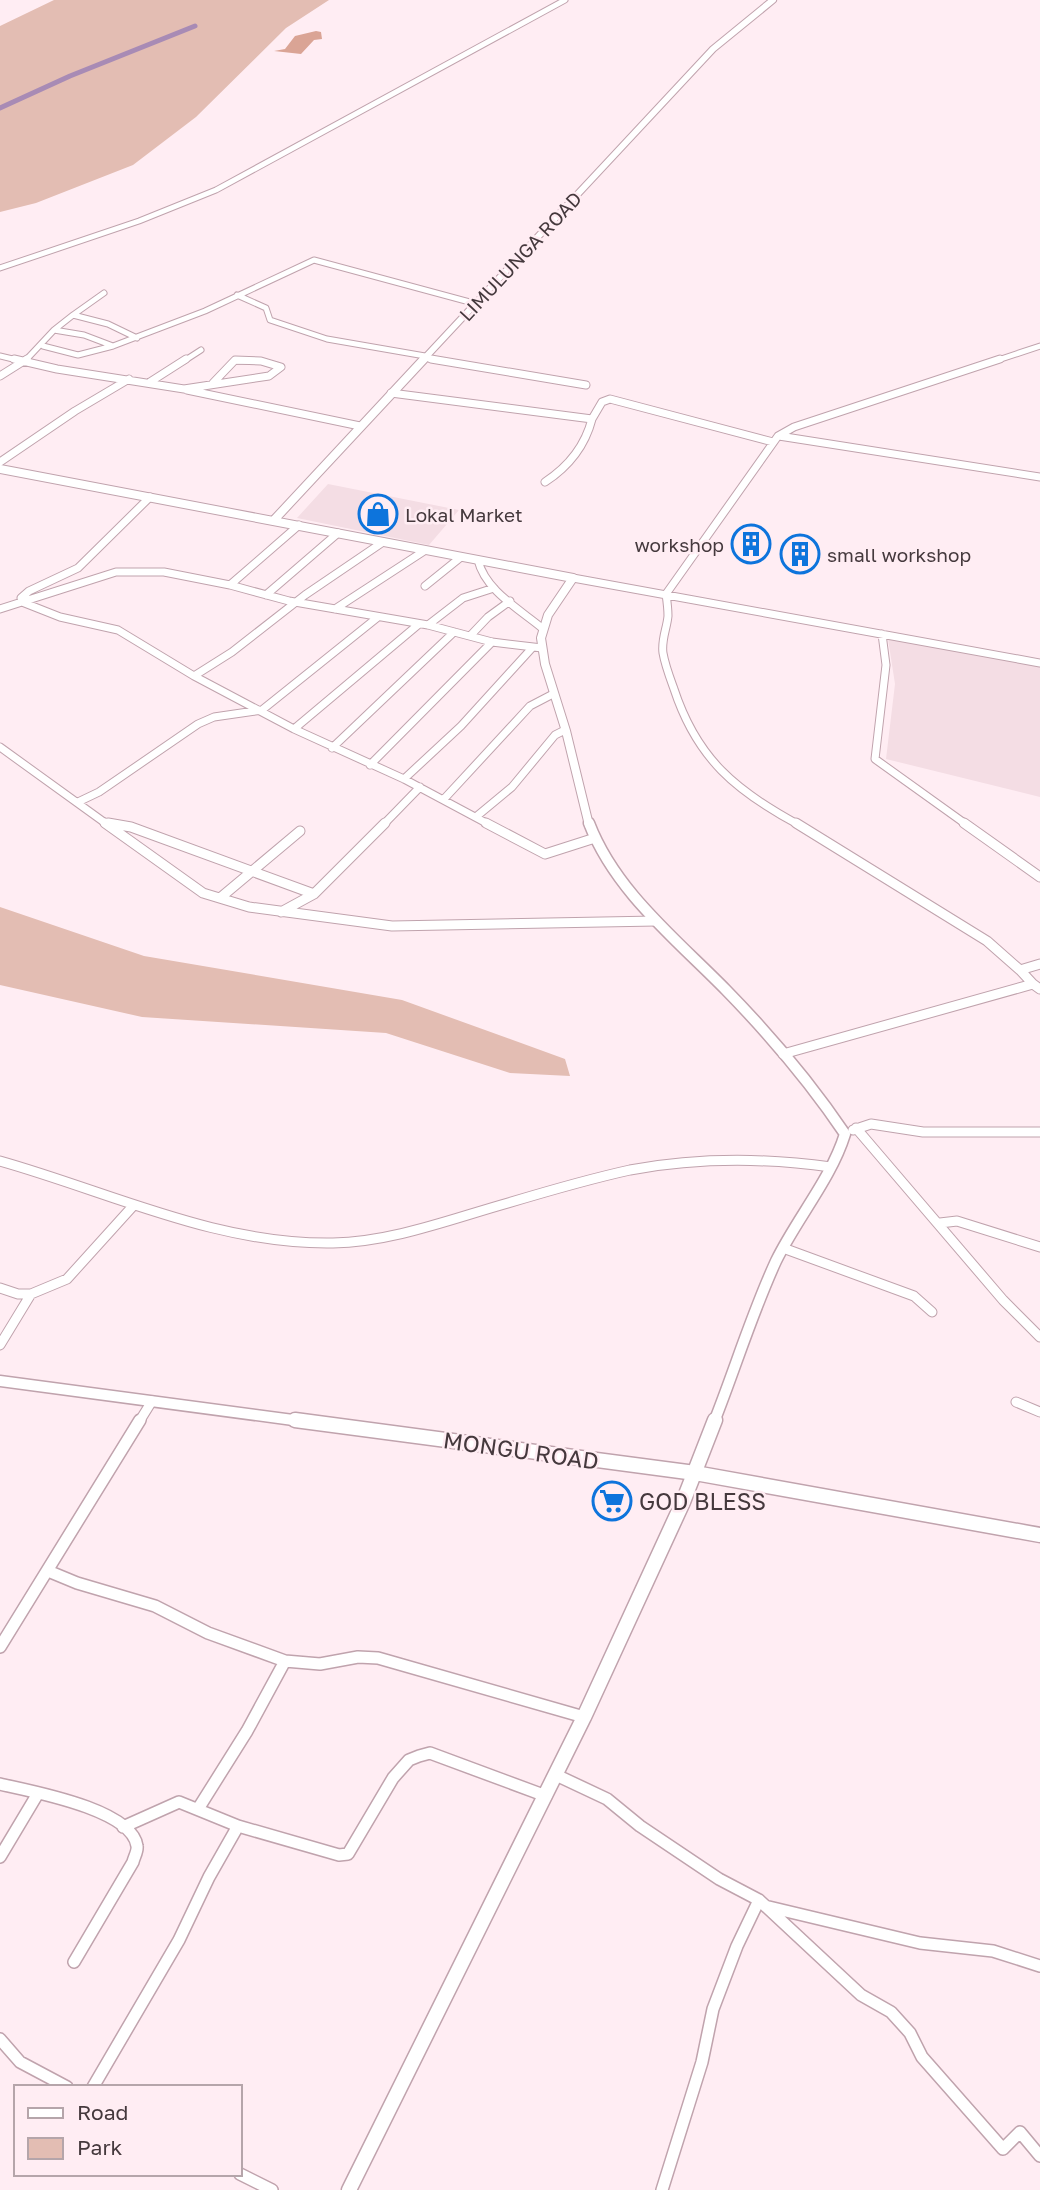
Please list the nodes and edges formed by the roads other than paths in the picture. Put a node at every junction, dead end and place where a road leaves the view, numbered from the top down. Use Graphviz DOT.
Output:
graph roads {
  1 [pos="565,0"];
  2 [pos="773,0"];
  3 [pos="0,268"];
  4 [pos="104,293"];
  5 [pos="237,295"];
  6 [pos="477,304"];
  7 [pos="73,315"];
  8 [pos="108,324"];
  9 [pos="54,330"];
  10 [pos="85,335"];
  11 [pos="137,338"];
  12 [pos="43,346"];
  13 [pos="113,346"];
  14 [pos="1040,346"];
  15 [pos="201,350"];
  16 [pos="0,356"];
  17 [pos="425,357"];
  18 [pos="25,362"];
  19 [pos="0,376"];
  20 [pos="129,379"];
  21 [pos="150,382"];
  22 [pos="213,383"];
  23 [pos="586,385"];
  24 [pos="184,389"];
  25 [pos="391,393"];
  26 [pos="592,419"];
  27 [pos="360,426"];
  28 [pos="776,439"];
  29 [pos="0,462"];
  30 [pos="0,469"];
  31 [pos="1040,477"];
  32 [pos="545,482"];
  33 [pos="150,497"];
  34 [pos="274,520"];
  35 [pos="299,525"];
  36 [pos="338,533"];
  37 [pos="383,542"];
  38 [pos="424,551"];
  39 [pos="461,558"];
  40 [pos="478,561"];
  41 [pos="573,578"];
  42 [pos="230,585"];
  43 [pos="425,586"];
  44 [pos="494,588"];
  45 [pos="266,594"];
  46 [pos="666,594"];
  47 [pos="509,601"];
  48 [pos="22,602"];
  49 [pos="296,602"];
  50 [pos="0,609"];
  51 [pos="335,609"];
  52 [pos="378,617"];
  53 [pos="419,624"];
  54 [pos="428,625"];
  55 [pos="542,628"];
  56 [pos="454,632"];
  57 [pos="882,634"];
  58 [pos="470,636"];
  59 [pos="492,642"];
  60 [pos="537,648"];
  61 [pos="1040,663"];
  62 [pos="194,676"];
  63 [pos="553,694"];
  64 [pos="262,710"];
  65 [pos="294,729"];
  66 [pos="565,730"];
  67 [pos="0,747"];
  68 [pos="332,748"];
  69 [pos="370,765"];
  70 [pos="404,779"];
  71 [pos="420,787"];
  72 [pos="444,799"];
  73 [pos="78,802"];
  74 [pos="477,816"];
  75 [pos="106,822"];
  76 [pos="300,831"];
  77 [pos="595,838"];
  78 [pos="248,872"];
  79 [pos="1040,877"];
  80 [pos="314,894"];
  81 [pos="220,898"];
  82 [pos="281,912"];
  83 [pos="656,921"];
  84 [pos="1040,964"];
  85 [pos="1020,970"];
  86 [pos="1037,986"];
  87 [pos="783,1054"];
  88 [pos="851,1131"];
  89 [pos="1040,1132"];
  90 [pos="0,1161"];
  91 [pos="831,1167"];
  92 [pos="133,1206"];
  93 [pos="940,1223"];
  94 [pos="1040,1247"];
  95 [pos="783,1248"];
  96 [pos="0,1288"];
  97 [pos="31,1294"];
  98 [pos="932,1312"];
  99 [pos="1040,1337"];
  100 [pos="0,1345"];
  101 [pos="0,1381"];
  102 [pos="152,1401"];
  103 [pos="1016,1402"];
  104 [pos="1040,1412"];
  105 [pos="695,1473"];
  106 [pos="1040,1535"];
  107 [pos="48,1571"];
  108 [pos="0,1647"];
  109 [pos="285,1661"];
  110 [pos="584,1717"];
  111 [pos="556,1775"];
  112 [pos="0,1784"];
  113 [pos="37,1795"];
  114 [pos="546,1796"];
  115 [pos="198,1809"];
  116 [pos="238,1826"];
  117 [pos="123,1827"];
  118 [pos="0,1857"];
  119 [pos="762,1904"];
  120 [pos="74,1962"];
  121 [pos="1040,1966"];
  122 [pos="0,2039"];
  123 [pos="63,2085"];
  124 [pos="94,2085"];
  125 [pos="1040,2156"];
  126 [pos="242,2175"];
  127 [pos="272,2190"];
  128 [pos="349,2190"];
  129 [pos="662,2190"];
  1 -- 3 [label="street"];
  2 -- 6 [label="main road, LIMULUNGA ROAD"];
  4 -- 7 [label="street"];
  5 -- 6 [label="street"];
  5 -- 11 [label="street"];
  5 -- 17 [label="street"];
  6 -- 17 [label="main road, LIMULUNGA ROAD"];
  7 -- 8 [label="street"];
  7 -- 9 [label="street"];
  8 -- 10 [label="street"];
  8 -- 11 [label="street"];
  9 -- 10 [label="street"];
  9 -- 12 [label="street"];
  10 -- 13 [label="street"];
  11 -- 13 [label="street"];
  12 -- 13 [label="street"];
  12 -- 18 [label="street"];
  14 -- 28 [label="street"];
  15 -- 21 [label="street"];
  16 -- 18 [label="street"];
  17 -- 23 [label="street"];
  17 -- 25 [label="main road, LIMULUNGA ROAD"];
  18 -- 19 [label="street"];
  18 -- 20 [label="street"];
  20 -- 21 [label="street"];
  20 -- 29 [label="street"];
  21 -- 24 [label="street"];
  22 -- 22 [label="street"];
  22 -- 24 [label="street"];
  24 -- 27 [label="street"];
  25 -- 26 [label="street"];
  25 -- 27 [label="main road, LIMULUNGA ROAD"];
  26 -- 28 [label="street"];
  26 -- 32 [label="street"];
  27 -- 34 [label="main road, LIMULUNGA ROAD"];
  28 -- 31 [label="street"];
  28 -- 46 [label="street"];
  30 -- 33 [label="main road"];
  33 -- 34 [label="main road"];
  33 -- 48 [label="street"];
  34 -- 35 [label="main road"];
  35 -- 36 [label="main road"];
  35 -- 42 [label="street"];
  36 -- 37 [label="main road"];
  36 -- 45 [label="street"];
  37 -- 38 [label="main road"];
  37 -- 49 [label="street"];
  38 -- 39 [label="main road"];
  38 -- 51 [label="street"];
  39 -- 40 [label="main road"];
  39 -- 43 [label="street"];
  40 -- 41 [label="main road"];
  40 -- 44 [label="street"];
  41 -- 46 [label="street"];
  41 -- 55 [label="main road"];
  42 -- 45 [label="street"];
  42 -- 48 [label="street"];
  44 -- 47 [label="street"];
  44 -- 54 [label="street"];
  45 -- 49 [label="street"];
  46 -- 57 [label="street"];
  46 -- 85 [label="street"];
  47 -- 55 [label="street"];
  47 -- 58 [label="street"];
  48 -- 50 [label="street"];
  48 -- 62 [label="street"];
  49 -- 51 [label="street"];
  49 -- 62 [label="street"];
  51 -- 52 [label="street"];
  52 -- 53 [label="street"];
  52 -- 64 [label="street"];
  53 -- 54 [label="street"];
  53 -- 65 [label="street"];
  54 -- 56 [label="street"];
  55 -- 60 [label="main road"];
  56 -- 58 [label="street"];
  56 -- 68 [label="street"];
  57 -- 61 [label="street"];
  57 -- 79 [label="street"];
  58 -- 59 [label="street"];
  59 -- 60 [label="street"];
  59 -- 69 [label="street"];
  60 -- 63 [label="main road"];
  60 -- 70 [label="street"];
  62 -- 64 [label="street"];
  63 -- 66 [label="main road"];
  63 -- 72 [label="street"];
  64 -- 65 [label="street"];
  64 -- 73 [label="street"];
  65 -- 68 [label="street"];
  66 -- 74 [label="street"];
  66 -- 77 [label="main road"];
  67 -- 73 [label="street"];
  68 -- 69 [label="street"];
  69 -- 70 [label="street"];
  70 -- 71 [label="street"];
  71 -- 72 [label="street"];
  71 -- 80 [label="street"];
  72 -- 74 [label="street"];
  73 -- 75 [label="street"];
  74 -- 77 [label="street"];
  75 -- 78 [label="street"];
  75 -- 81 [label="street"];
  76 -- 78 [label="street"];
  77 -- 83 [label="main road"];
  78 -- 80 [label="street"];
  78 -- 81 [label="street"];
  80 -- 82 [label="street"];
  81 -- 82 [label="street"];
  82 -- 83 [label="street"];
  83 -- 87 [label="main road"];
  84 -- 85 [label="street"];
  85 -- 86 [label="street"];
  86 -- 87 [label="street"];
  87 -- 88 [label="main road"];
  88 -- 89 [label="street"];
  88 -- 91 [label="main road"];
  88 -- 93 [label="street"];
  90 -- 92 [label="street"];
  91 -- 92 [label="street"];
  91 -- 95 [label="main road"];
  92 -- 97 [label="street"];
  93 -- 94 [label="street"];
  93 -- 99 [label="street"];
  95 -- 98 [label="street"];
  95 -- 105 [label="main road"];
  96 -- 97 [label="street"];
  97 -- 100 [label="street"];
  101 -- 102 [label="main road, MONGU ROAD"];
  102 -- 105 [label="main road, MONGU ROAD"];
  102 -- 107 [label="street"];
  103 -- 104 [label="street"];
  105 -- 106 [label="main road, MONGU ROAD"];
  105 -- 110 [label="main road"];
  107 -- 108 [label="street"];
  107 -- 109 [label="street"];
  109 -- 110 [label="street"];
  109 -- 115 [label="street"];
  110 -- 111 [label="main road"];
  111 -- 114 [label="main road"];
  111 -- 119 [label="street"];
  112 -- 113 [label="street"];
  113 -- 117 [label="street"];
  113 -- 118 [label="street"];
  114 -- 116 [label="street"];
  114 -- 128 [label="main road"];
  115 -- 116 [label="street"];
  115 -- 117 [label="street"];
  116 -- 124 [label="street"];
  117 -- 120 [label="street"];
  119 -- 121 [label="street"];
  119 -- 125 [label="street"];
  119 -- 129 [label="street"];
  122 -- 123 [label="street"];
  126 -- 127 [label="street"];
}
